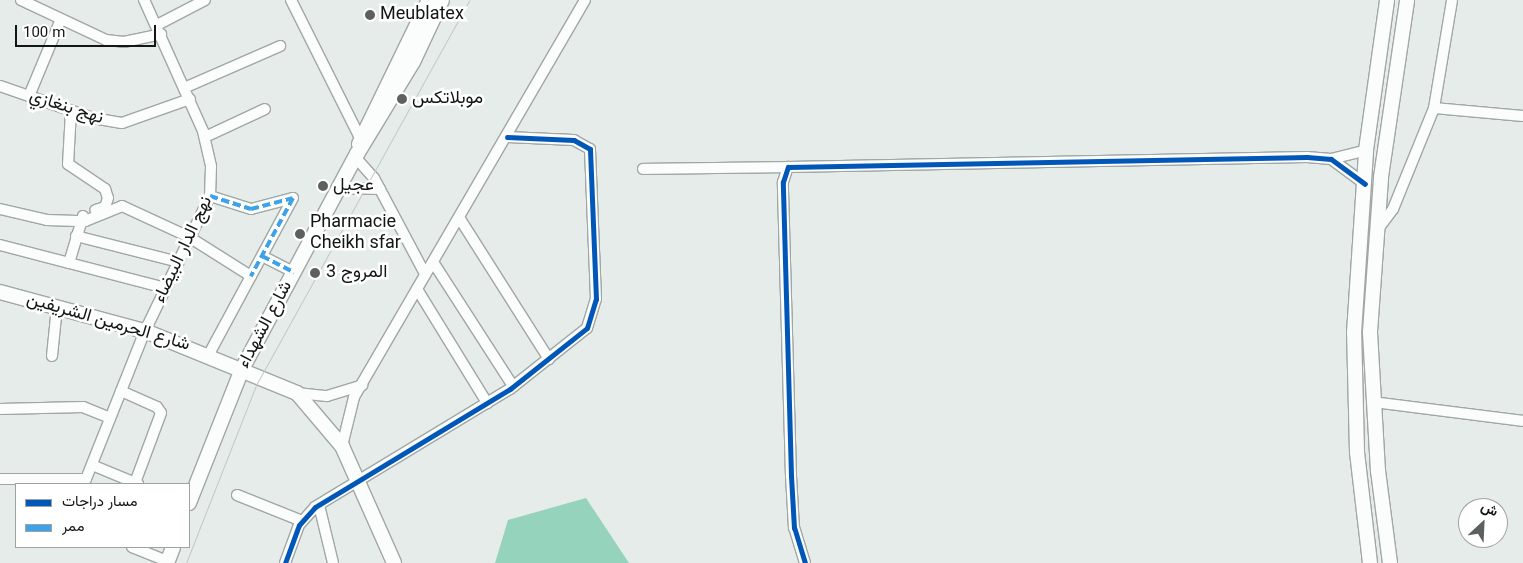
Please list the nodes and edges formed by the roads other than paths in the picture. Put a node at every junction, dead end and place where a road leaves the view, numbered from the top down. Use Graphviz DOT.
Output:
graph roads {
  1 [pos="21,0"];
  2 [pos="144,0"];
  3 [pos="205,0"];
  4 [pos="291,0"];
  5 [pos="429,0"];
  6 [pos="442,0"];
  7 [pos="585,0"];
  8 [pos="1387,0"];
  9 [pos="1407,0"];
  10 [pos="1452,0"];
  11 [pos="61,18"];
  12 [pos="159,30"];
  13 [pos="280,46"];
  14 [pos="0,86"];
  15 [pos="184,88"];
  16 [pos="29,96"];
  17 [pos="190,99"];
  18 [pos="1434,108"];
  19 [pos="265,109"];
  20 [pos="71,111"];
  21 [pos="1523,116"];
  22 [pos="507,137"];
  23 [pos="204,138"];
  24 [pos="363,140"];
  25 [pos="1366,150"];
  26 [pos="356,156"];
  27 [pos="1330,159"];
  28 [pos="788,167"];
  29 [pos="643,169"];
  30 [pos="1365,184"];
  31 [pos="339,188"];
  32 [pos="380,190"];
  33 [pos="210,196"];
  34 [pos="0,209"];
  35 [pos="460,219"];
  36 [pos="80,221"];
  37 [pos="1378,228"];
  38 [pos="76,236"];
  39 [pos="189,237"];
  40 [pos="0,245"];
  41 [pos="262,256"];
  42 [pos="178,262"];
  43 [pos="433,262"];
  44 [pos="69,263"];
  45 [pos="294,272"];
  46 [pos="425,274"];
  47 [pos="251,276"];
  48 [pos="166,288"];
  49 [pos="417,288"];
  50 [pos="0,292"];
  51 [pos="57,307"];
  52 [pos="145,331"];
  53 [pos="209,354"];
  54 [pos="52,356"];
  55 [pos="549,359"];
  56 [pos="242,369"];
  57 [pos="362,385"];
  58 [pos="513,386"];
  59 [pos="121,391"];
  60 [pos="296,393"];
  61 [pos="1373,402"];
  62 [pos="487,403"];
  63 [pos="0,409"];
  64 [pos="110,418"];
  65 [pos="1523,421"];
  66 [pos="342,446"];
  67 [pos="92,466"];
  68 [pos="358,478"];
  69 [pos="0,479"];
  70 [pos="28,482"];
  71 [pos="86,482"];
  72 [pos="134,483"];
  73 [pos="136,483"];
  74 [pos="237,495"];
  75 [pos="190,500"];
  76 [pos="319,505"];
  77 [pos="302,521"];
  78 [pos="134,548"];
  79 [pos="172,548"];
  80 [pos="167,562"];
  81 [pos="285,563"];
  82 [pos="333,563"];
  83 [pos="394,563"];
  84 [pos="805,563"];
  85 [pos="1370,563"];
  86 [pos="1390,563"];
  1 -- 11 [label="street"];
  2 -- 12 [label="street, نهج الدار البيضاء"];
  3 -- 12 [label="street"];
  4 -- 24 [label="street"];
  5 -- 24 [label="main road, شارع الشهداء"];
  6 -- 24 [label="main road, شارع الشهداء"];
  7 -- 22 [label="street"];
  8 -- 25 [label="main road"];
  9 -- 37 [label="main road"];
  10 -- 18 [label="street"];
  11 -- 12 [label="street"];
  11 -- 16 [label="street"];
  12 -- 15 [label="street, نهج الدار البيضاء"];
  13 -- 15 [label="street"];
  14 -- 16 [label="street, نهج بنغازي"];
  15 -- 17 [label="street, نهج الدار البيضاء"];
  16 -- 20 [label="street, نهج بنغازي"];
  17 -- 20 [label="street, نهج بنغازي"];
  17 -- 23 [label="street, نهج الدار البيضاء"];
  18 -- 21 [label="street"];
  18 -- 37 [label="street"];
  19 -- 23 [label="street"];
  20 -- 36 [label="street"];
  22 -- 35 [label="street"];
  22 -- 55 [label="street"];
  23 -- 33 [label="street, نهج الدار البيضاء"];
  24 -- 26 [label="main road, شارع الشهداء"];
  25 -- 27 [label="street"];
  25 -- 30 [label="main road"];
  26 -- 31 [label="main road, شارع الشهداء"];
  26 -- 32 [label="street"];
  27 -- 28 [label="street"];
  27 -- 30 [label="street"];
  28 -- 29 [label="street"];
  28 -- 84 [label="street"];
  30 -- 85 [label="main road"];
  31 -- 32 [label="street"];
  31 -- 45 [label="main road, شارع الشهداء"];
  32 -- 46 [label="street"];
  33 -- 39 [label="street, نهج الدار البيضاء"];
  33 -- 41 [label="street"];
  34 -- 36 [label="street"];
  35 -- 43 [label="street"];
  35 -- 55 [label="street"];
  36 -- 38 [label="street"];
  36 -- 39 [label="street"];
  37 -- 61 [label="main road"];
  38 -- 42 [label="street"];
  38 -- 44 [label="street"];
  39 -- 42 [label="street, نهج الدار البيضاء"];
  39 -- 47 [label="street"];
  40 -- 44 [label="street"];
  41 -- 45 [label="street"];
  41 -- 47 [label="street"];
  42 -- 48 [label="street, نهج الدار البيضاء"];
  43 -- 46 [label="street"];
  43 -- 58 [label="street"];
  44 -- 48 [label="street"];
  45 -- 56 [label="main road, شارع الشهداء"];
  46 -- 49 [label="street"];
  47 -- 53 [label="street"];
  48 -- 52 [label="street, نهج الدار البيضاء"];
  49 -- 57 [label="street"];
  49 -- 62 [label="street"];
  50 -- 51 [label="main road, شارع الحرمين الشريفين"];
  51 -- 52 [label="main road, شارع الحرمين الشريفين"];
  51 -- 54 [label="street"];
  52 -- 53 [label="main road, شارع الحرمين الشريفين"];
  52 -- 59 [label="street, نهج الدار البيضاء"];
  53 -- 56 [label="main road, شارع الحرمين الشريفين"];
  55 -- 58 [label="street"];
  56 -- 60 [label="main road, شارع الحرمين الشريفين"];
  56 -- 75 [label="main road, شارع الشهداء"];
  57 -- 60 [label="street"];
  57 -- 66 [label="street"];
  58 -- 62 [label="street"];
  59 -- 64 [label="street, نهج الدار البيضاء"];
  59 -- 73 [label="street"];
  60 -- 66 [label="main road"];
  61 -- 65 [label="street"];
  61 -- 86 [label="main road"];
  62 -- 68 [label="street"];
  63 -- 64 [label="street"];
  64 -- 67 [label="street, نهج الدار البيضاء"];
  66 -- 68 [label="main road"];
  67 -- 71 [label="street, نهج الدار البيضاء"];
  67 -- 72 [label="street"];
  68 -- 76 [label="street"];
  68 -- 83 [label="main road"];
  69 -- 70 [label="street"];
  70 -- 71 [label="street"];
  74 -- 77 [label="street"];
  76 -- 77 [label="street"];
  76 -- 82 [label="street"];
  77 -- 81 [label="street"];
  78 -- 80 [label="street"];
  79 -- 80 [label="main road"];
}
